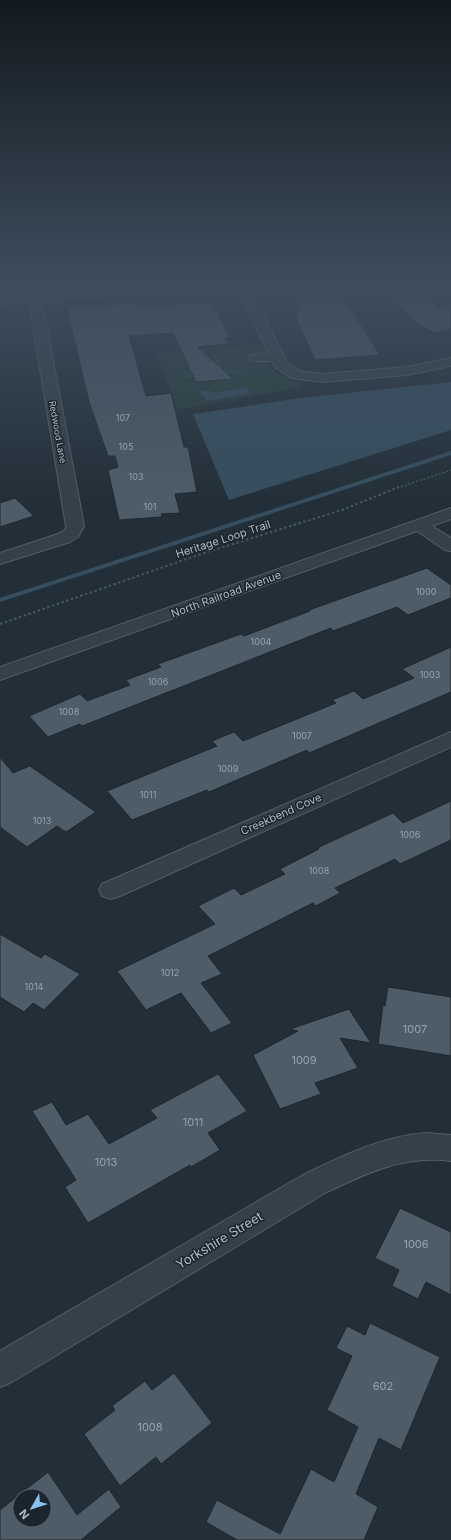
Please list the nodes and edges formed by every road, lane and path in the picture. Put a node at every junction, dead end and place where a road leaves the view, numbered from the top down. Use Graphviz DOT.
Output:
graph roads {
  1 [pos="45,358"];
  2 [pos="215,358"];
  3 [pos="278,358"];
  4 [pos="451,362"];
  5 [pos="192,363"];
  6 [pos="245,371"];
  7 [pos="222,372"];
  8 [pos="198,376"];
  9 [pos="186,377"];
  10 [pos="451,470"];
  11 [pos="451,513"];
  12 [pos="419,525"];
  13 [pos="451,546"];
  14 [pos="0,559"];
  15 [pos="0,624"];
  16 [pos="0,674"];
  17 [pos="451,739"];
  18 [pos="111,890"];
  19 [pos="451,1148"];
  20 [pos="0,1370"];
  1 -- 14 [label="street, Redwood Lane"];
  2 -- 7 [label="path"];
  3 -- 4 [label="street"];
  5 -- 8 [label="path"];
  6 -- 7 [label="path"];
  7 -- 8 [label="path"];
  8 -- 9 [label="path"];
  10 -- 15 [label="path, Heritage Loop Trail"];
  11 -- 12 [label="street, North Railroad Avenue"];
  12 -- 13 [label="street"];
  12 -- 16 [label="street, North Railroad Avenue"];
  17 -- 18 [label="street, Creekbend Cove"];
  19 -- 20 [label="street, Yorkshire Street"];
}
